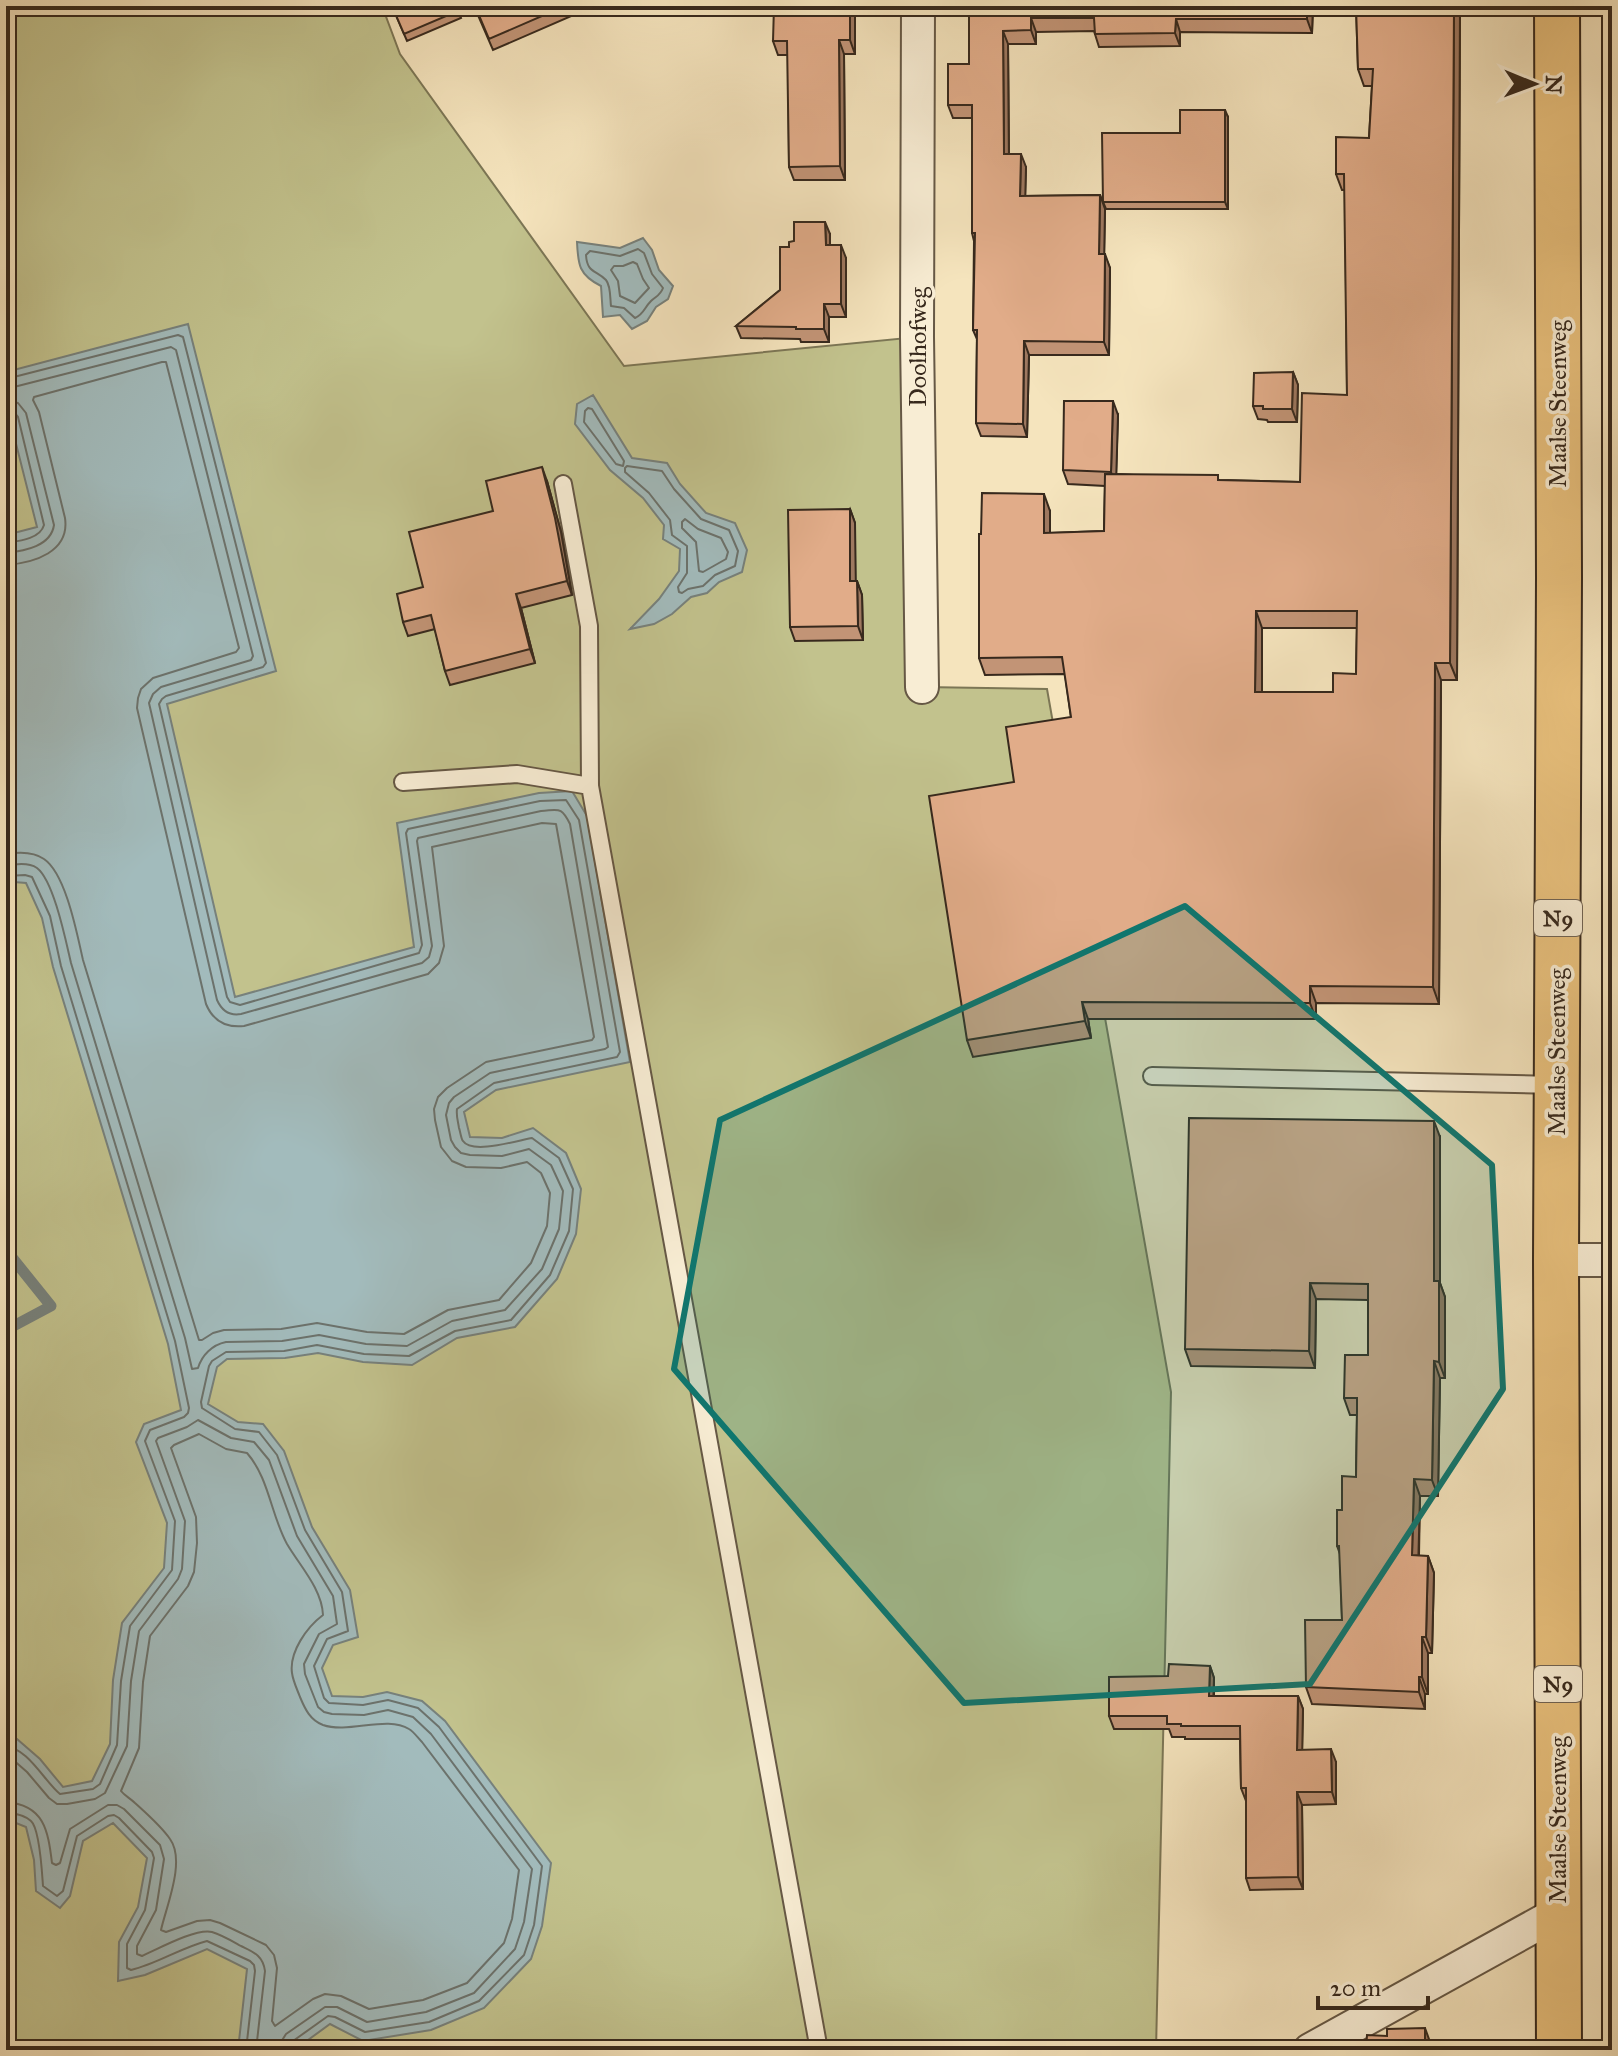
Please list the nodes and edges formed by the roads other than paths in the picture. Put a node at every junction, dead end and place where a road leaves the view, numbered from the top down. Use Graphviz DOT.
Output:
graph roads {
  1 [pos="918,6"];
  2 [pos="1557,6"];
  3 [pos="563,484"];
  4 [pos="922,687"];
  5 [pos="403,782"];
  6 [pos="590,786"];
  7 [pos="1152,1076"];
  8 [pos="1557,1085"];
  9 [pos="1556,1260"];
  10 [pos="1612,1260"];
  11 [pos="1558,1913"];
  12 [pos="819,2050"];
  13 [pos="1310,2050"];
  14 [pos="1559,2050"];
  1 -- 4 [label="street, Doolhofweg"];
  2 -- 8 [label="main road, Maalse Steenweg / N9"];
  3 -- 6 [label="lane"];
  5 -- 6 [label="lane"];
  6 -- 12 [label="lane"];
  7 -- 8 [label="lane"];
  8 -- 9 [label="main road, Maalse Steenweg / N9"];
  9 -- 10 [label="street"];
  9 -- 11 [label="main road, Maalse Steenweg / N9"];
  11 -- 13 [label="street"];
  11 -- 14 [label="main road, Maalse Steenweg / N9"];
}
